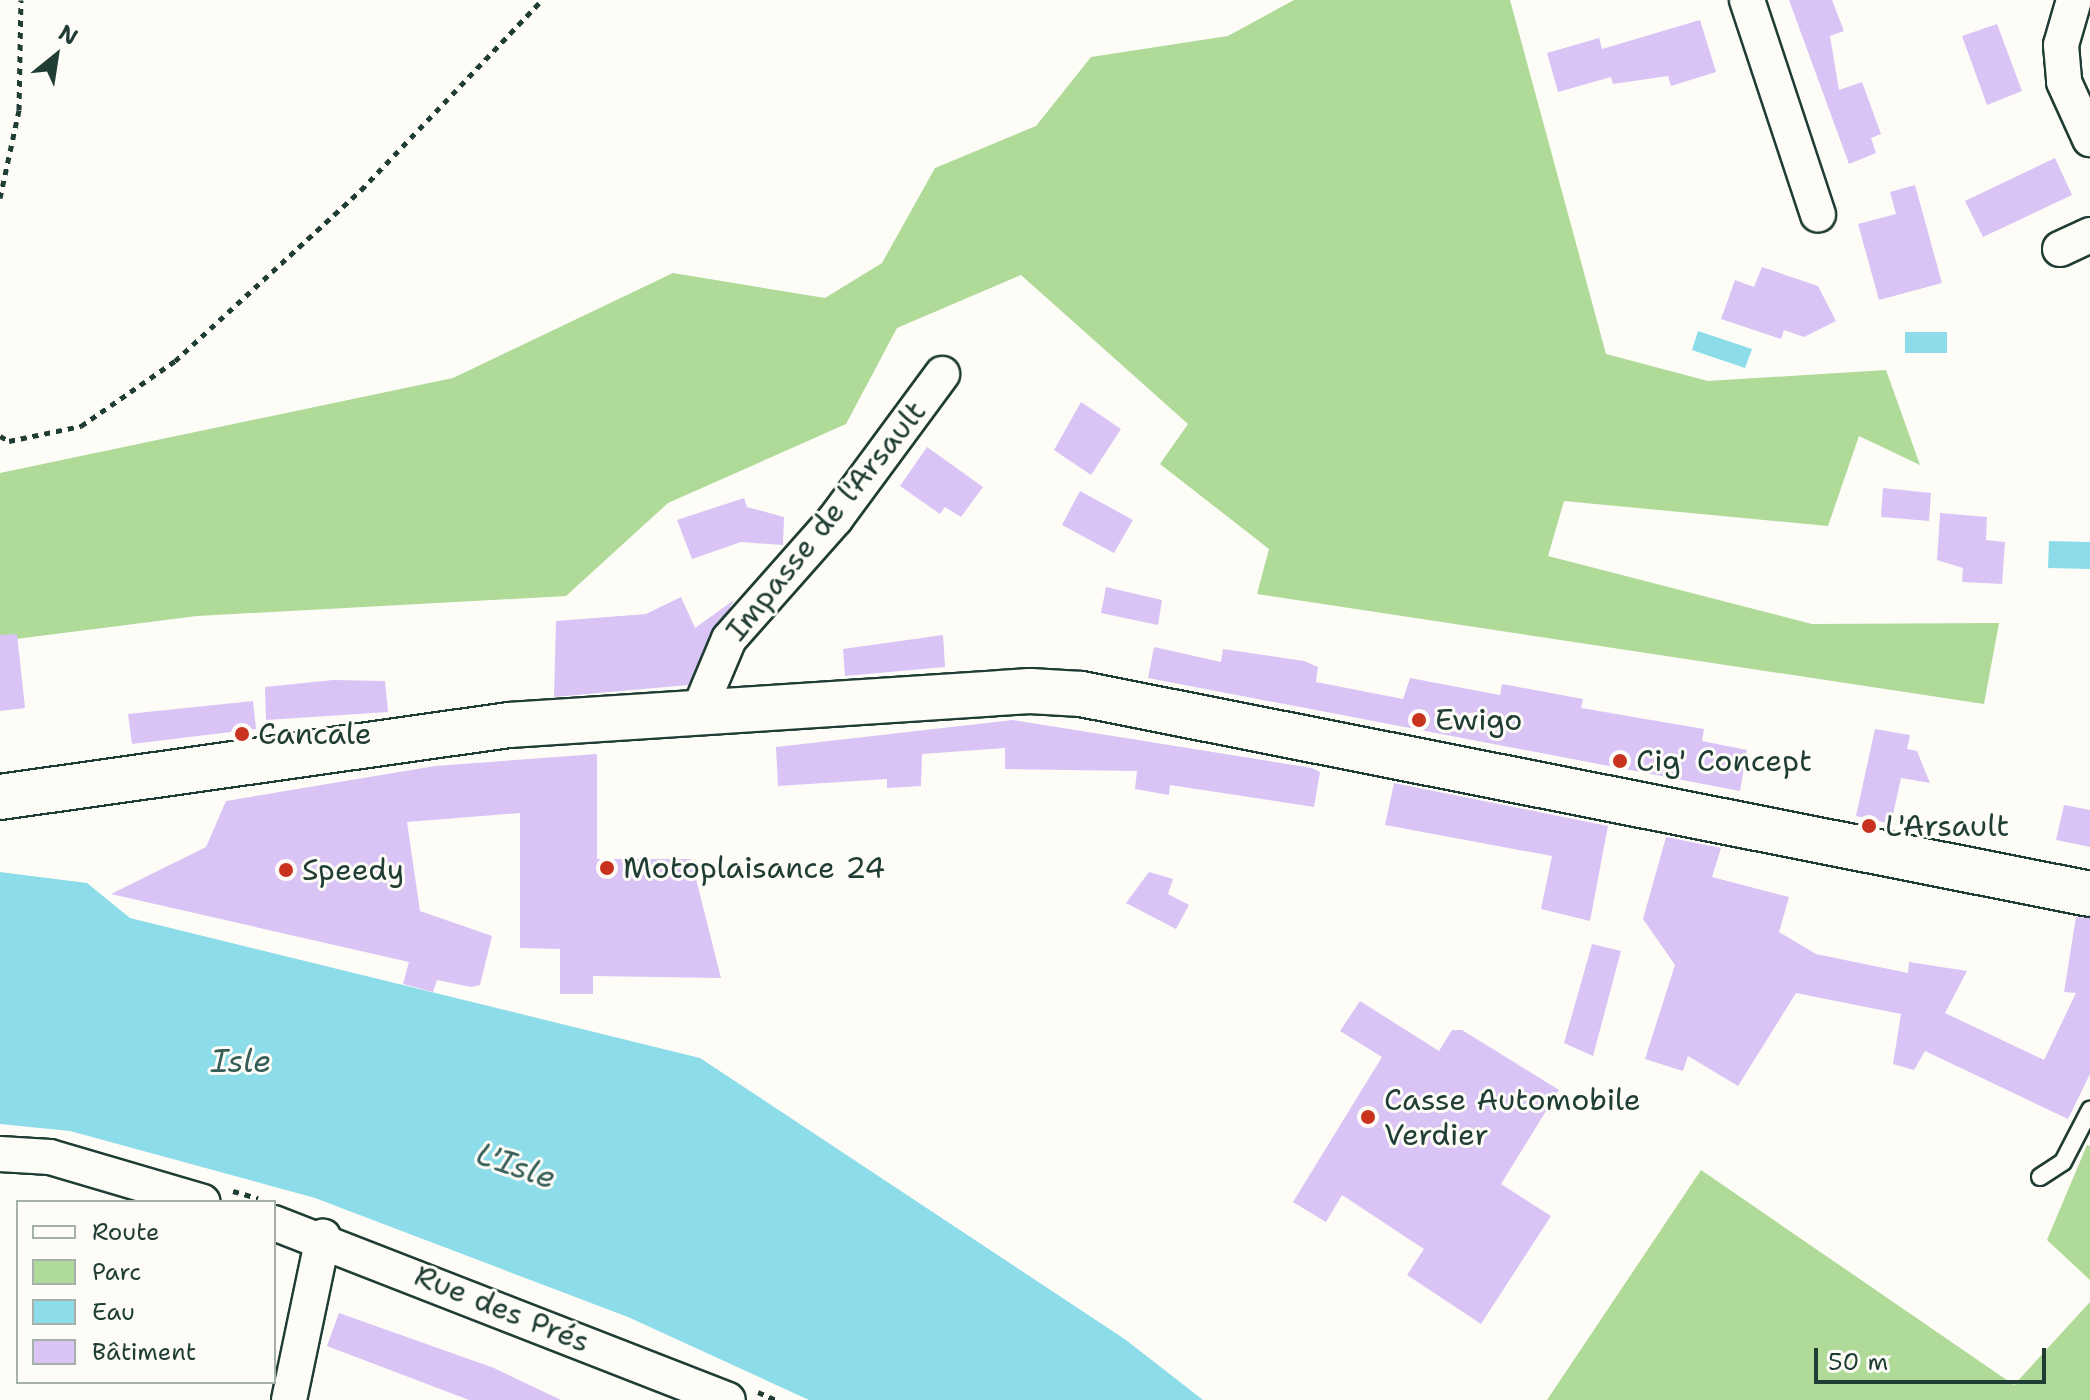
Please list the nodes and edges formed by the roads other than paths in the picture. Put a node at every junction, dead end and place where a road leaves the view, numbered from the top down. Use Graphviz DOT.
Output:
graph roads {
  1 [pos="1747,0"];
  2 [pos="2074,0"];
  3 [pos="2090,139"];
  4 [pos="1818,215"];
  5 [pos="942,374"];
  6 [pos="697,715"];
  7 [pos="9,793"];
  8 [pos="2090,894"];
  9 [pos="2090,1110"];
  10 [pos="0,1154"];
  11 [pos="2040,1177"];
  12 [pos="196,1200"];
  13 [pos="276,1224"];
  14 [pos="323,1237"];
  15 [pos="289,1400"];
  16 [pos="728,1400"];
  1 -- 4 [label="street"];
  2 -- 3 [label="street"];
  5 -- 6 [label="street, Impasse de l'Arsault"];
  6 -- 7 [label="main road"];
  6 -- 8 [label="main road"];
  9 -- 11 [label="lane"];
  10 -- 12 [label="street"];
  13 -- 14 [label="street, Rue des Prés"];
  14 -- 15 [label="street"];
  14 -- 16 [label="street, Rue des Prés"];
}
